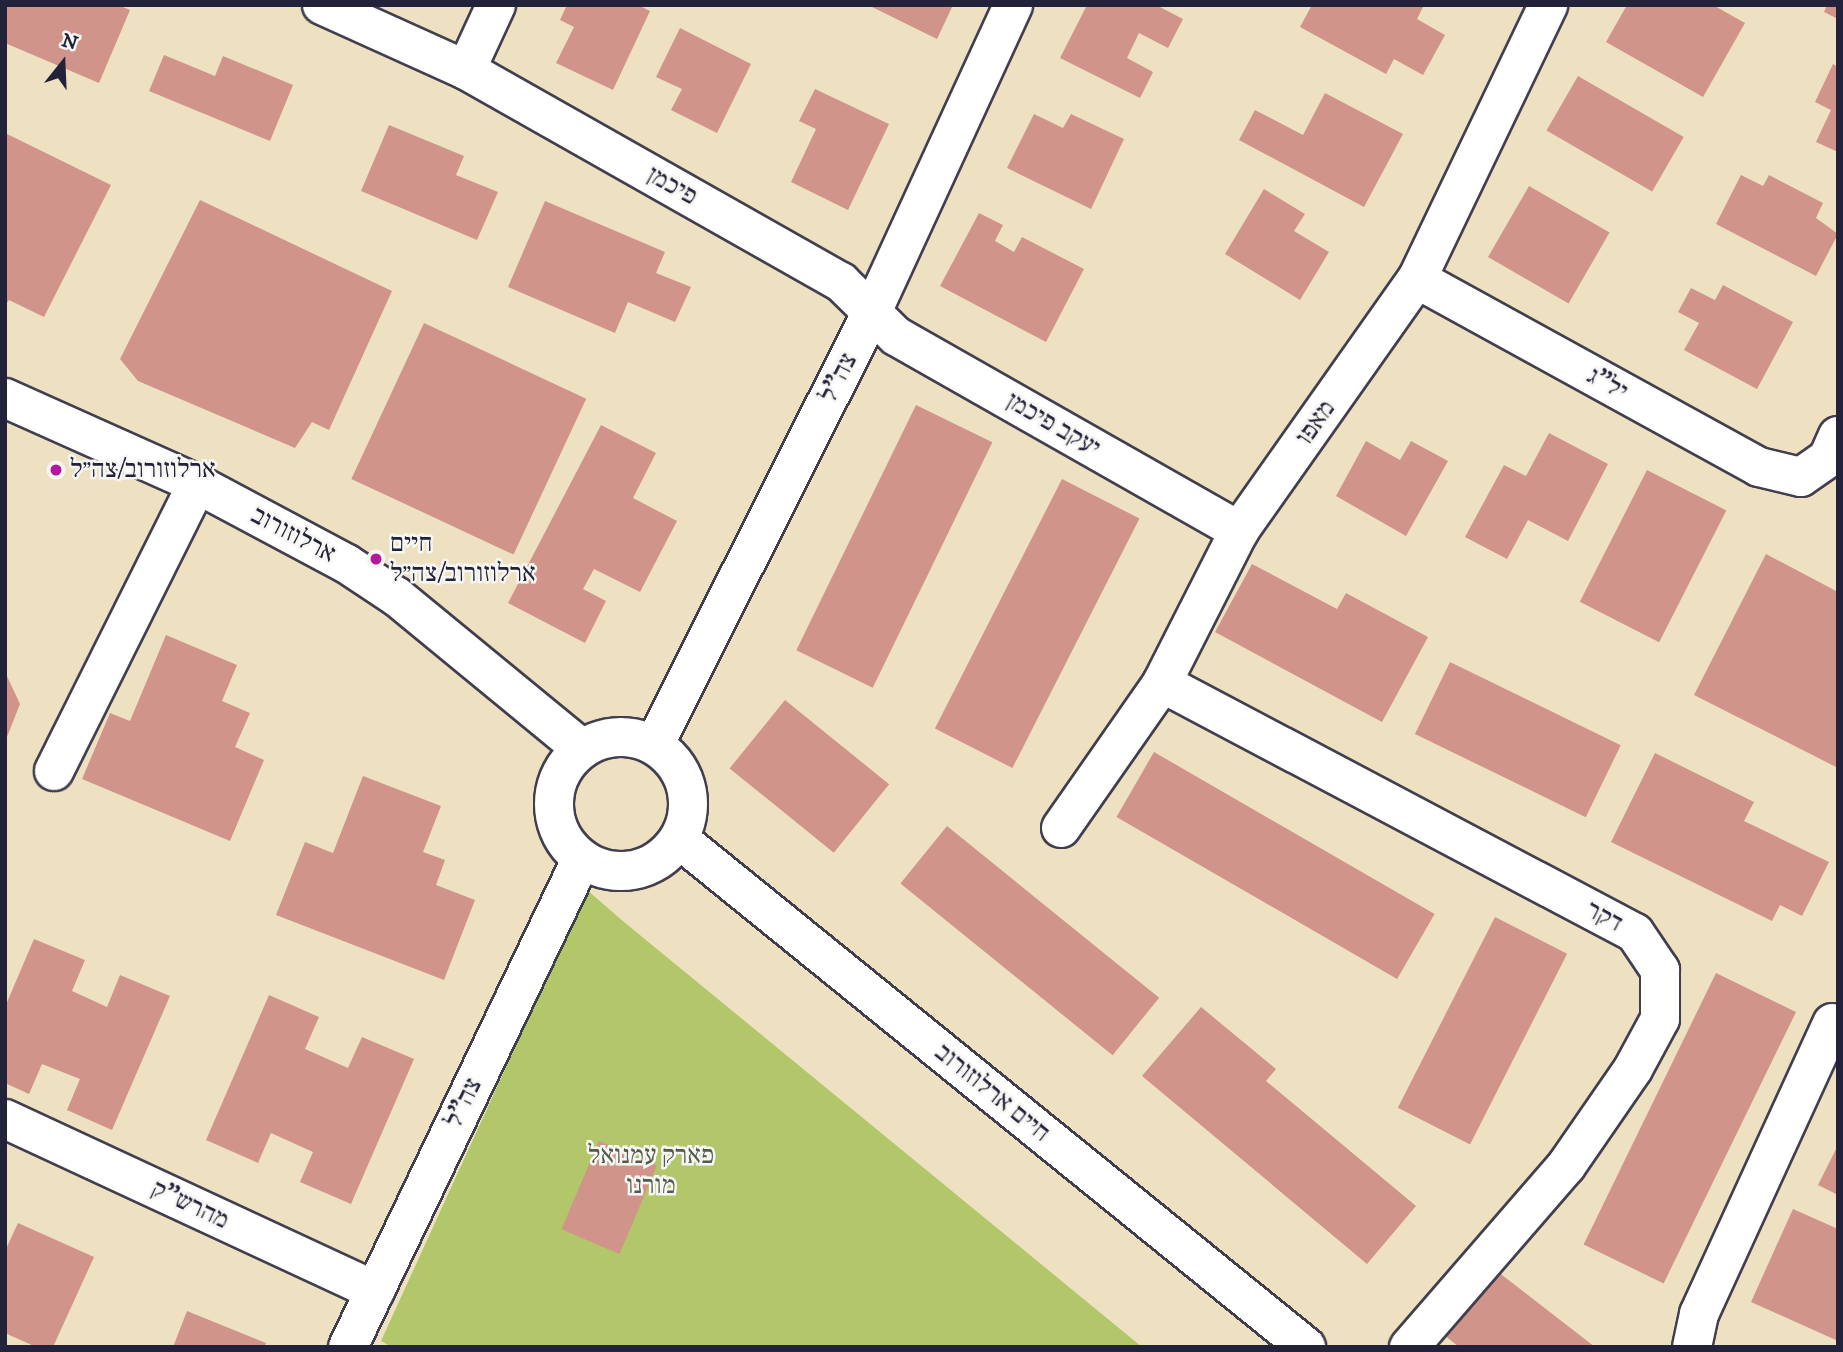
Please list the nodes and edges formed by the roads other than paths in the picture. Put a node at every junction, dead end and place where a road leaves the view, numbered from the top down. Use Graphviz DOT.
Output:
graph roads {
  1 [pos="322,5"];
  2 [pos="496,5"];
  3 [pos="1013,5"];
  4 [pos="1548,5"];
  5 [pos="466,69"];
  6 [pos="1418,279"];
  7 [pos="872,312"];
  8 [pos="5,398"];
  9 [pos="1838,436"];
  10 [pos="197,484"];
  11 [pos="1240,531"];
  12 [pos="1162,683"];
  13 [pos="654,745"];
  14 [pos="582,749"];
  15 [pos="54,771"];
  16 [pos="1061,828"];
  17 [pos="679,839"];
  18 [pos="581,860"];
  19 [pos="1832,1023"];
  20 [pos="5,1119"];
  21 [pos="375,1291"];
  22 [pos="348,1347"];
  23 [pos="1306,1347"];
  24 [pos="1409,1347"];
  25 [pos="1692,1347"];
  1 -- 5 [label="street"];
  2 -- 5 [label="street"];
  3 -- 7 [label="street, צה\"ל"];
  4 -- 6 [label="street, מאפו"];
  5 -- 7 [label="street, פיכמן"];
  6 -- 9 [label="street, יל\"ג"];
  6 -- 11 [label="street, מאפו"];
  7 -- 11 [label="street, יעקב פיכמן"];
  7 -- 13 [label="street, צה\"ל"];
  8 -- 10 [label="street, ארלוזורוב"];
  10 -- 14 [label="street, ארלוזורוב"];
  10 -- 15 [label="street"];
  11 -- 12 [label="street, מאפו"];
  12 -- 16 [label="street, מאפו"];
  12 -- 24 [label="street, דקר"];
  13 -- 14 [label="street"];
  13 -- 17 [label="street"];
  14 -- 18 [label="street"];
  17 -- 18 [label="street"];
  17 -- 23 [label="street, חיים ארלוזורוב"];
  18 -- 21 [label="street, צה\"ל"];
  19 -- 25 [label="street"];
  20 -- 21 [label="street, מהרש\"ק"];
  21 -- 22 [label="street, צה\"ל"];
}
